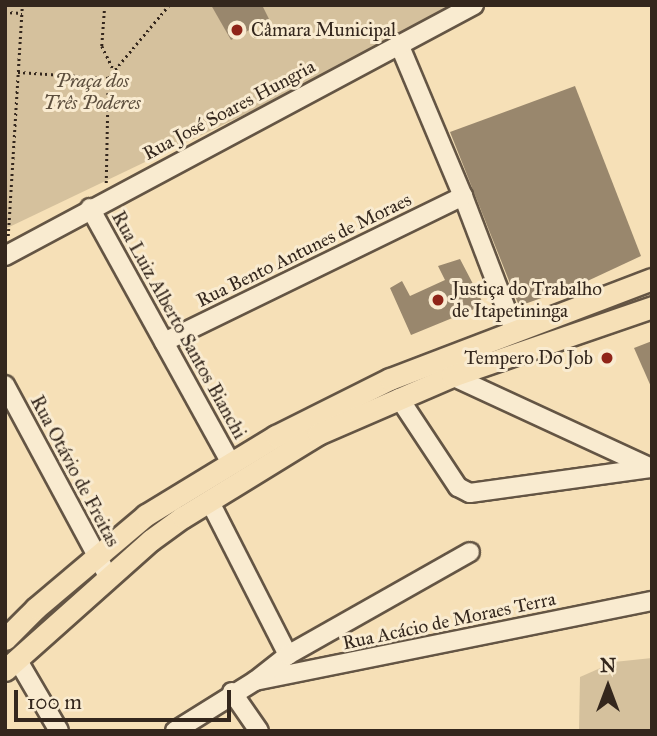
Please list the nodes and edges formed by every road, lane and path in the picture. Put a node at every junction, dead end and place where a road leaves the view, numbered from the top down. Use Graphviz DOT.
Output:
graph roads {
  1 [pos="22,5"];
  2 [pos="105,5"];
  3 [pos="169,5"];
  4 [pos="474,5"];
  5 [pos="5,12"];
  6 [pos="22,13"];
  7 [pos="399,44"];
  8 [pos="114,71"];
  9 [pos="18,72"];
  10 [pos="108,78"];
  11 [pos="463,197"];
  12 [pos="98,204"];
  13 [pos="6,255"];
  14 [pos="652,279"];
  15 [pos="652,307"];
  16 [pos="515,332"];
  17 [pos="164,342"];
  18 [pos="452,376"];
  19 [pos="5,385"];
  20 [pos="399,398"];
  21 [pos="230,463"];
  22 [pos="651,468"];
  23 [pos="210,502"];
  24 [pos="470,552"];
  25 [pos="96,556"];
  26 [pos="108,576"];
  27 [pos="652,601"];
  28 [pos="5,639"];
  29 [pos="288,655"];
  30 [pos="11,665"];
  31 [pos="255,681"];
  32 [pos="232,692"];
  33 [pos="59,731"];
  34 [pos="175,731"];
  35 [pos="259,731"];
  1 -- 6 [label="path"];
  2 -- 8 [label="path"];
  3 -- 8 [label="path"];
  4 -- 7 [label="street, Rua José Soares Hungria"];
  5 -- 6 [label="path"];
  6 -- 9 [label="path"];
  7 -- 11 [label="street"];
  7 -- 12 [label="street, Rua José Soares Hungria"];
  8 -- 10 [label="path"];
  9 -- 10 [label="path"];
  9 -- 13 [label="path"];
  10 -- 12 [label="path"];
  11 -- 16 [label="street"];
  11 -- 17 [label="street, Rua Bento Antunes de Moraes"];
  12 -- 13 [label="street, Rua José Soares Hungria"];
  12 -- 17 [label="street, Rua Luiz Alberto Santos Bianchi"];
  14 -- 16 [label="main road"];
  15 -- 18 [label="main road"];
  16 -- 21 [label="main road"];
  17 -- 21 [label="street, Rua Luiz Alberto Santos Bianchi"];
  18 -- 20 [label="main road"];
  18 -- 22 [label="street"];
  19 -- 25 [label="street, Rua Otávio de Freitas"];
  20 -- 22 [label="street"];
  20 -- 23 [label="main road"];
  21 -- 25 [label="main road"];
  23 -- 26 [label="main road"];
  23 -- 29 [label="street"];
  24 -- 29 [label="street, Rua Acácio de Moraes Terra"];
  25 -- 26 [label="street, Rua Otávio de Freitas"];
  25 -- 28 [label="main road"];
  26 -- 30 [label="main road"];
  27 -- 31 [label="street, Rua Acácio de Moraes Terra"];
  29 -- 31 [label="street, Rua Acácio de Moraes Terra"];
  30 -- 33 [label="street"];
  31 -- 32 [label="street, Rua Acácio de Moraes Terra"];
  32 -- 34 [label="street, Rua Acácio de Moraes Terra"];
  32 -- 35 [label="street"];
}
